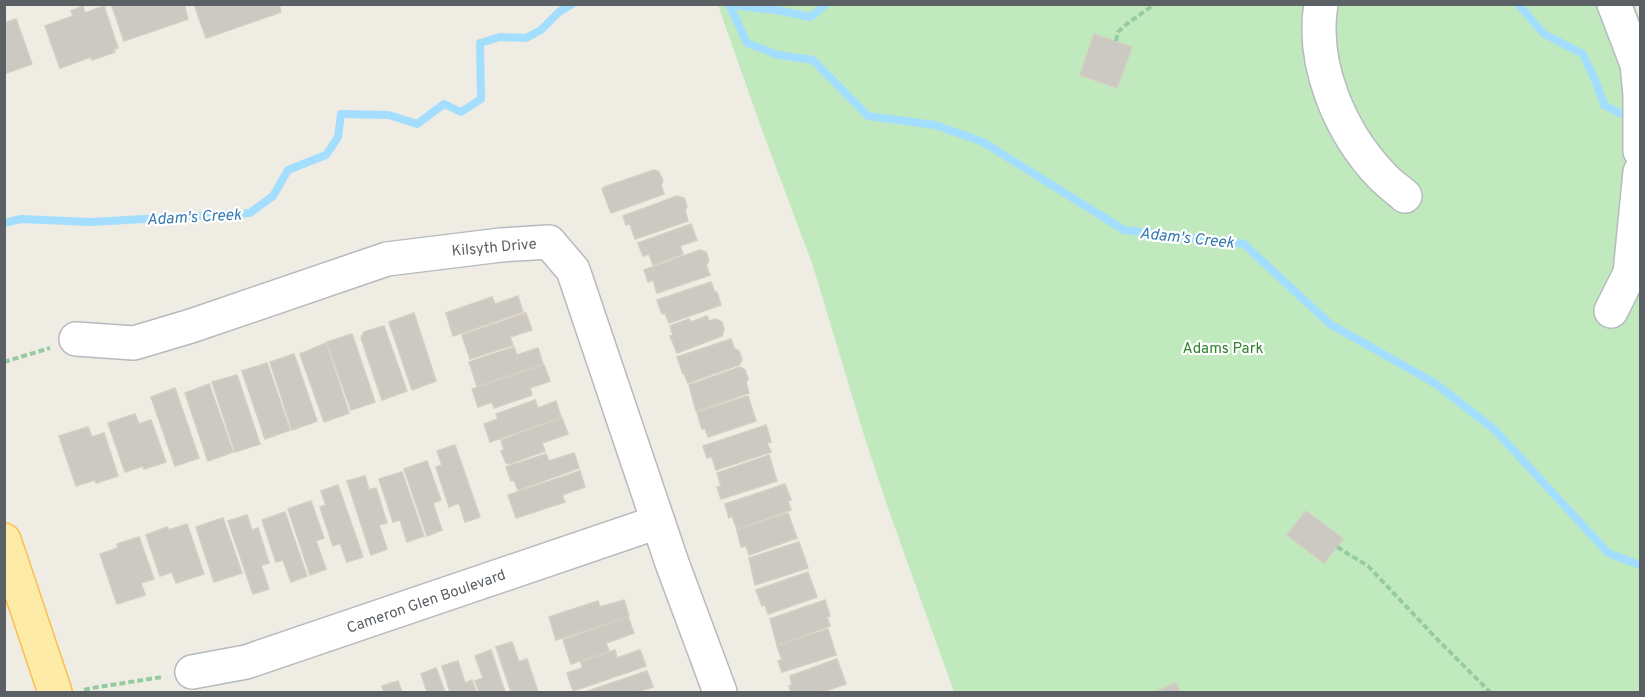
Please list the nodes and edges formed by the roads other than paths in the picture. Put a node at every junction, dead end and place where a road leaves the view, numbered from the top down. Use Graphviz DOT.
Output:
graph roads {
  1 [pos="1321,4"];
  2 [pos="1614,4"];
  3 [pos="1640,95"];
  4 [pos="1640,149"];
  5 [pos="1641,172"];
  6 [pos="1405,196"];
  7 [pos="1611,311"];
  8 [pos="76,339"];
  9 [pos="658,522"];
  10 [pos="4,540"];
  11 [pos="192,672"];
  12 [pos="55,693"];
  13 [pos="720,693"];
  1 -- 6 [label="street"];
  2 -- 3 [label="street"];
  3 -- 4 [label="street"];
  5 -- 7 [label="street"];
  8 -- 9 [label="street, Kilsyth Drive"];
  9 -- 11 [label="street, Cameron Glen Boulevard"];
  9 -- 13 [label="street, Kilsyth Drive"];
  10 -- 12 [label="main road"];
}
